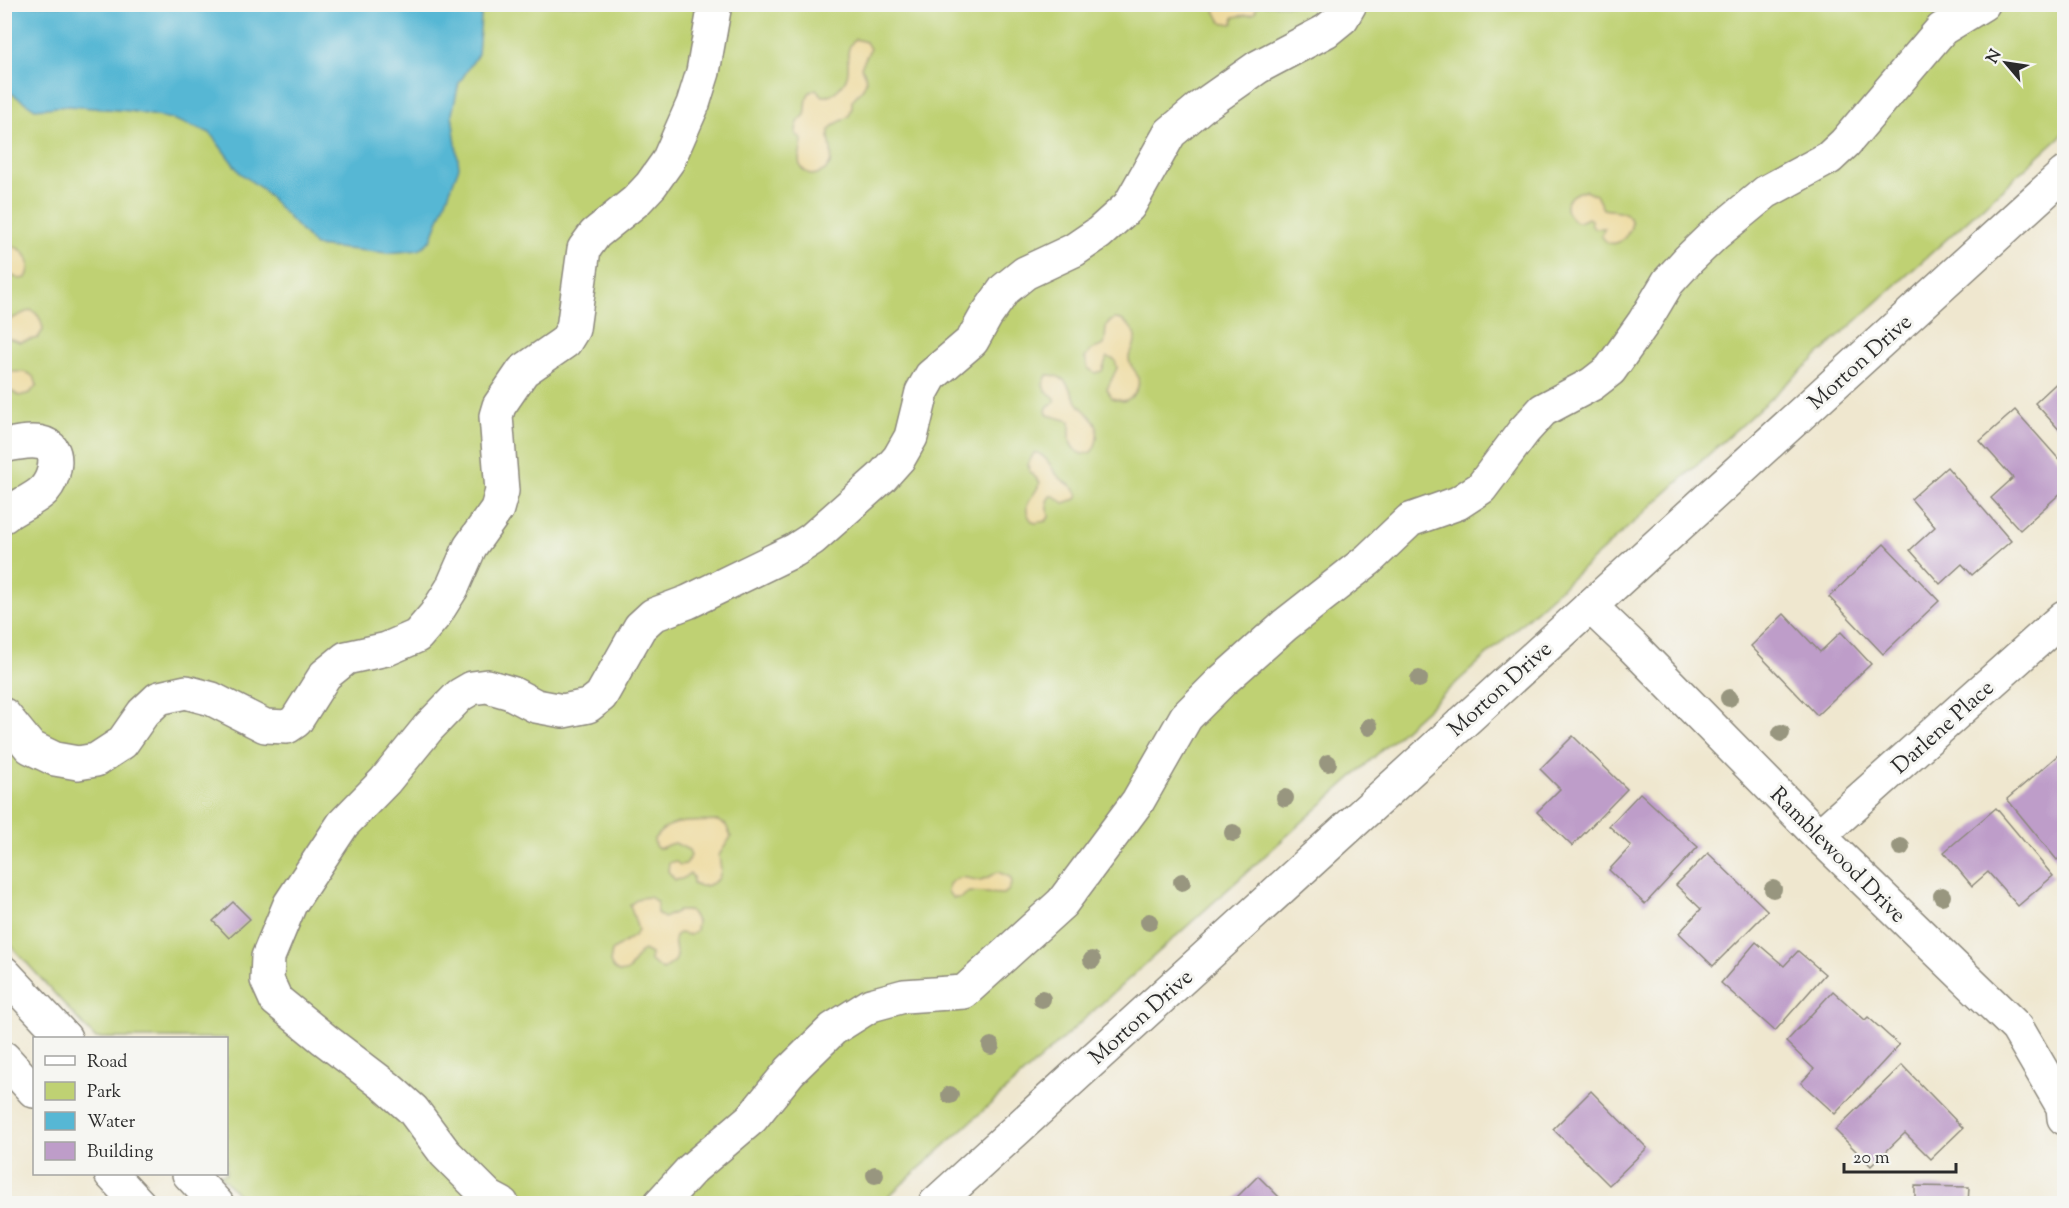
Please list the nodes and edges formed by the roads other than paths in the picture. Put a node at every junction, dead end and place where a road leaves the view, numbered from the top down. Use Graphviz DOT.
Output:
graph roads {
  1 [pos="715,4"];
  2 [pos="1350,4"];
  3 [pos="1983,4"];
  4 [pos="2064,174"];
  5 [pos="4,446"];
  6 [pos="4,516"];
  7 [pos="1590,606"];
  8 [pos="2064,617"];
  9 [pos="4,714"];
  10 [pos="1819,836"];
  11 [pos="4,972"];
  12 [pos="64,1037"];
  13 [pos="4,1058"];
  14 [pos="33,1089"];
  15 [pos="2064,1118"];
  16 [pos="113,1175"];
  17 [pos="191,1175"];
  18 [pos="139,1203"];
  19 [pos="217,1203"];
  20 [pos="502,1203"];
  21 [pos="660,1203"];
  22 [pos="935,1203"];
  1 -- 9 [label="street"];
  2 -- 20 [label="street"];
  3 -- 21 [label="street"];
  4 -- 7 [label="street, Morton Drive"];
  5 -- 6 [label="street"];
  7 -- 10 [label="street, Ramblewood Drive"];
  7 -- 22 [label="street, Morton Drive"];
  8 -- 10 [label="street, Darlene Place"];
  10 -- 15 [label="street, Ramblewood Drive"];
  11 -- 12 [label="street"];
  13 -- 14 [label="street"];
  16 -- 18 [label="street"];
  17 -- 19 [label="street"];
}
